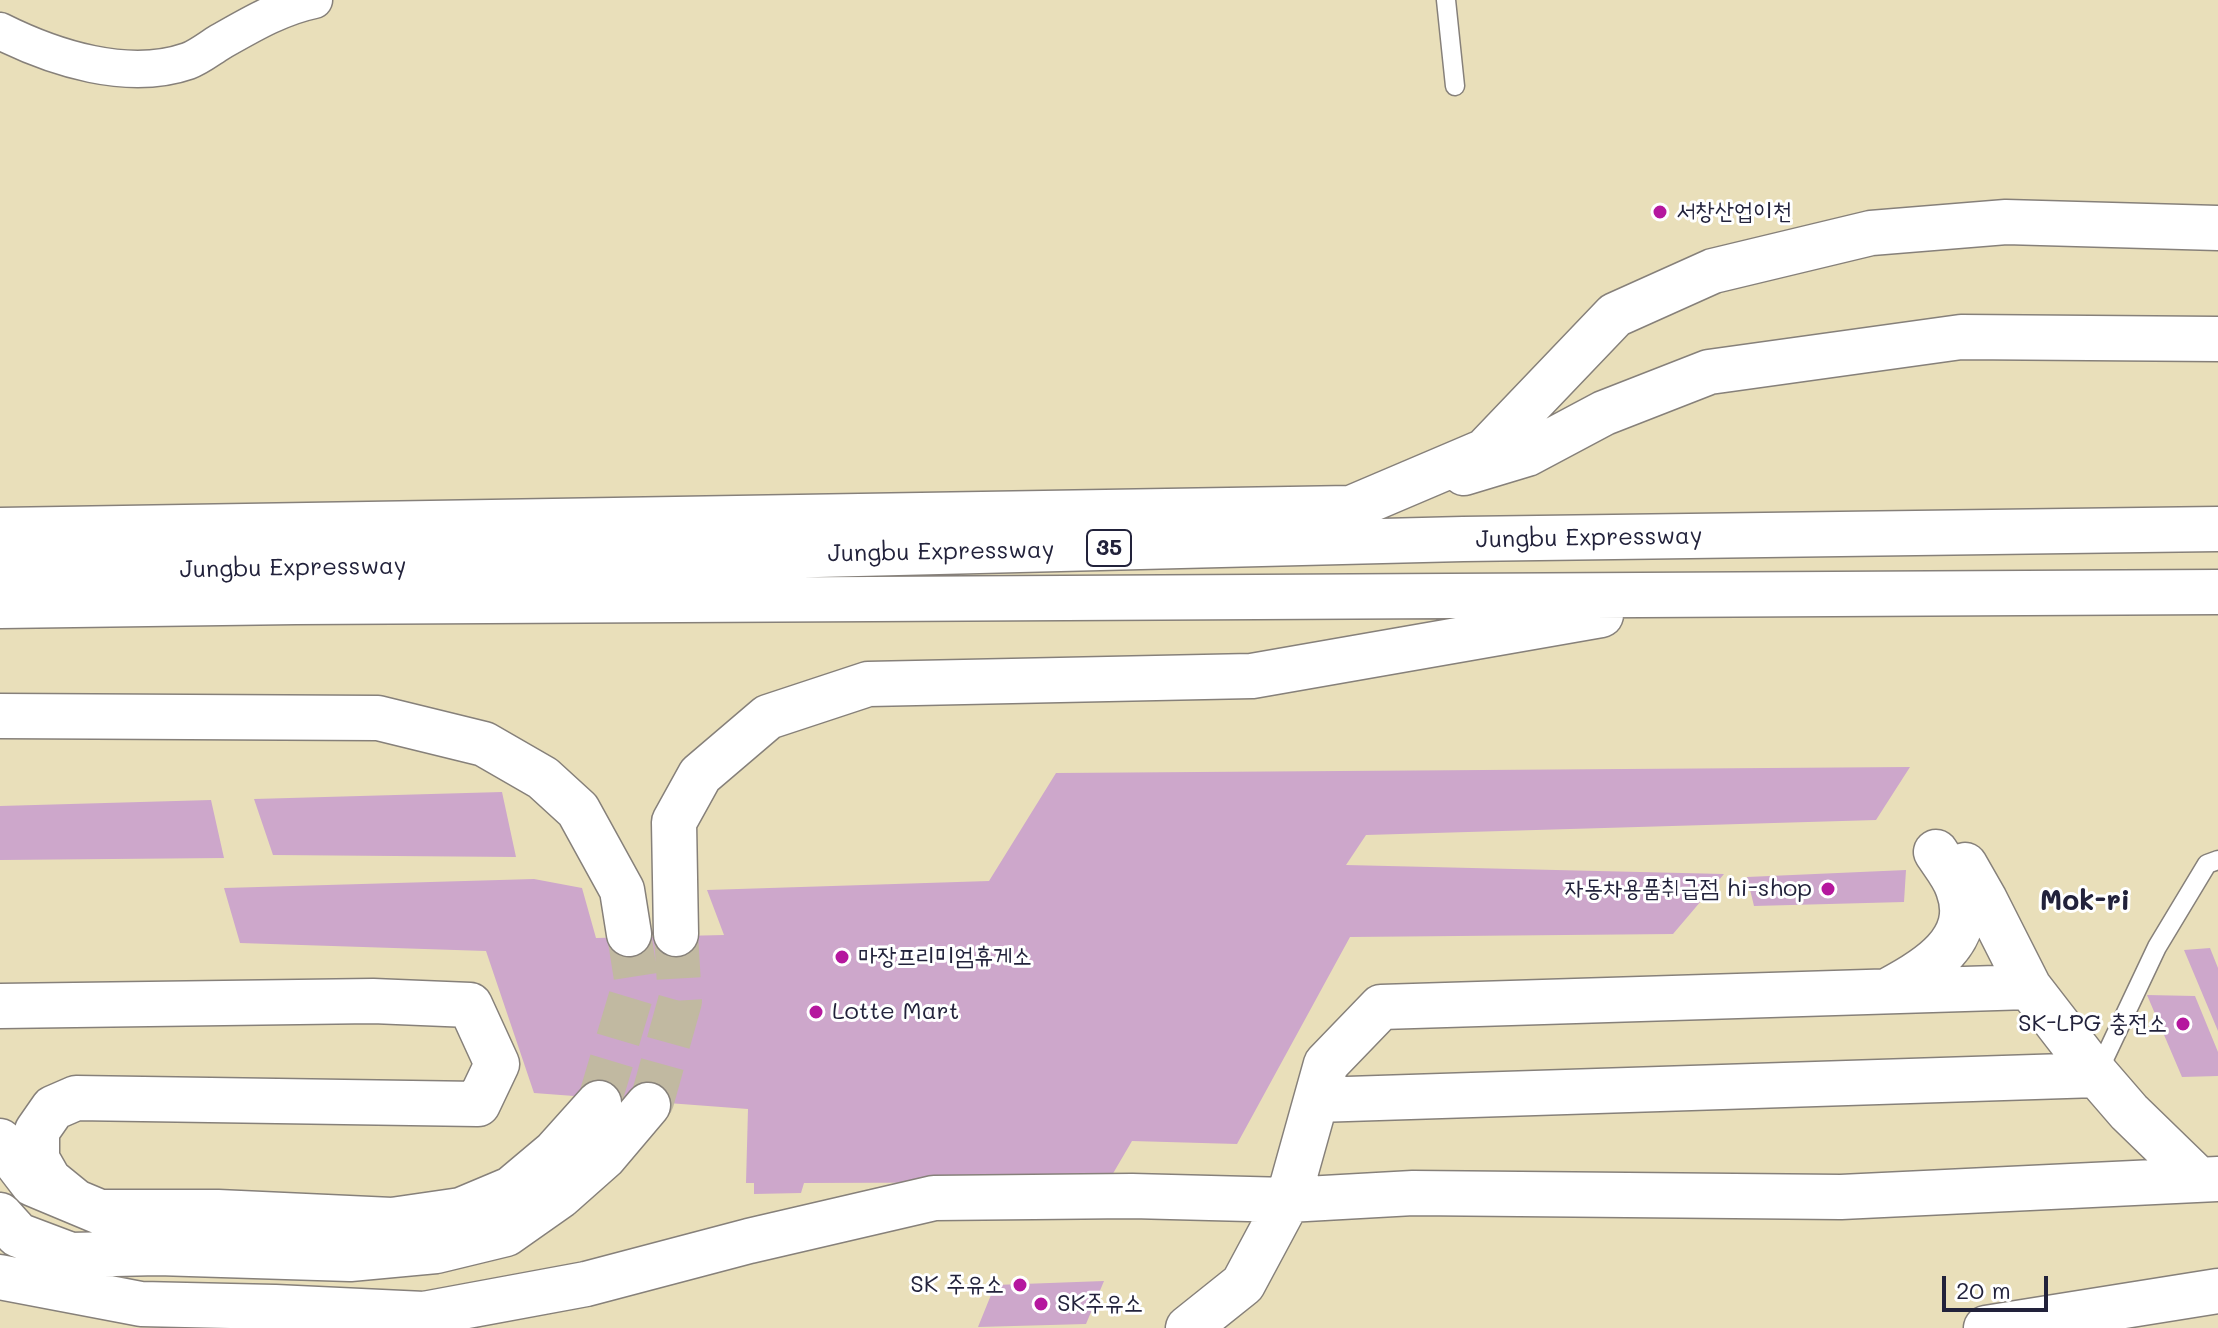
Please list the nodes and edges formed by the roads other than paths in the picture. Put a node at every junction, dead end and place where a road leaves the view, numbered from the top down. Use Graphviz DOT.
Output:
graph roads {
  1 [pos="314,0"];
  2 [pos="1446,0"];
  3 [pos="0,31"];
  4 [pos="1455,86"];
  5 [pos="2218,228"];
  6 [pos="2218,339"];
  7 [pos="1368,500"];
  8 [pos="2218,529"];
  9 [pos="0,530"];
  10 [pos="0,569"];
  11 [pos="2218,592"];
  12 [pos="1716,595"];
  13 [pos="0,606"];
  14 [pos="0,716"];
  15 [pos="2218,860"];
  16 [pos="629,934"];
  17 [pos="676,934"];
  18 [pos="2029,987"];
  19 [pos="1889,990"];
  20 [pos="0,1006"];
  21 [pos="2097,1075"];
  22 [pos="1316,1100"];
  23 [pos="599,1103"];
  24 [pos="648,1105"];
  25 [pos="0,1141"];
  26 [pos="2209,1179"];
  27 [pos="1288,1200"];
  28 [pos="76,1202"];
  29 [pos="0,1215"];
  30 [pos="0,1277"];
  31 [pos="2218,1291"];
  32 [pos="1188,1328"];
  33 [pos="1986,1328"];
  1 -- 3 [label="street"];
  2 -- 4 [label="lane"];
  5 -- 7 [label="highway"];
  6 -- 7 [label="highway"];
  7 -- 9 [label="highway"];
  8 -- 10 [label="highway, Jungbu Expressway / 35"];
  11 -- 12 [label="highway, Jungbu Expressway / 35"];
  12 -- 13 [label="highway, Jungbu Expressway / 35"];
  12 -- 17 [label="highway"];
  14 -- 16 [label="highway"];
  15 -- 21 [label="lane"];
  18 -- 19 [label="highway"];
  18 -- 19 [label="highway"];
  18 -- 21 [label="highway"];
  19 -- 22 [label="highway"];
  20 -- 28 [label="highway"];
  21 -- 22 [label="highway"];
  21 -- 26 [label="highway"];
  22 -- 27 [label="highway"];
  23 -- 28 [label="highway"];
  24 -- 29 [label="highway"];
  25 -- 28 [label="highway"];
  26 -- 27 [label="highway"];
  27 -- 30 [label="highway"];
  27 -- 32 [label="highway"];
  31 -- 33 [label="highway"];
}
